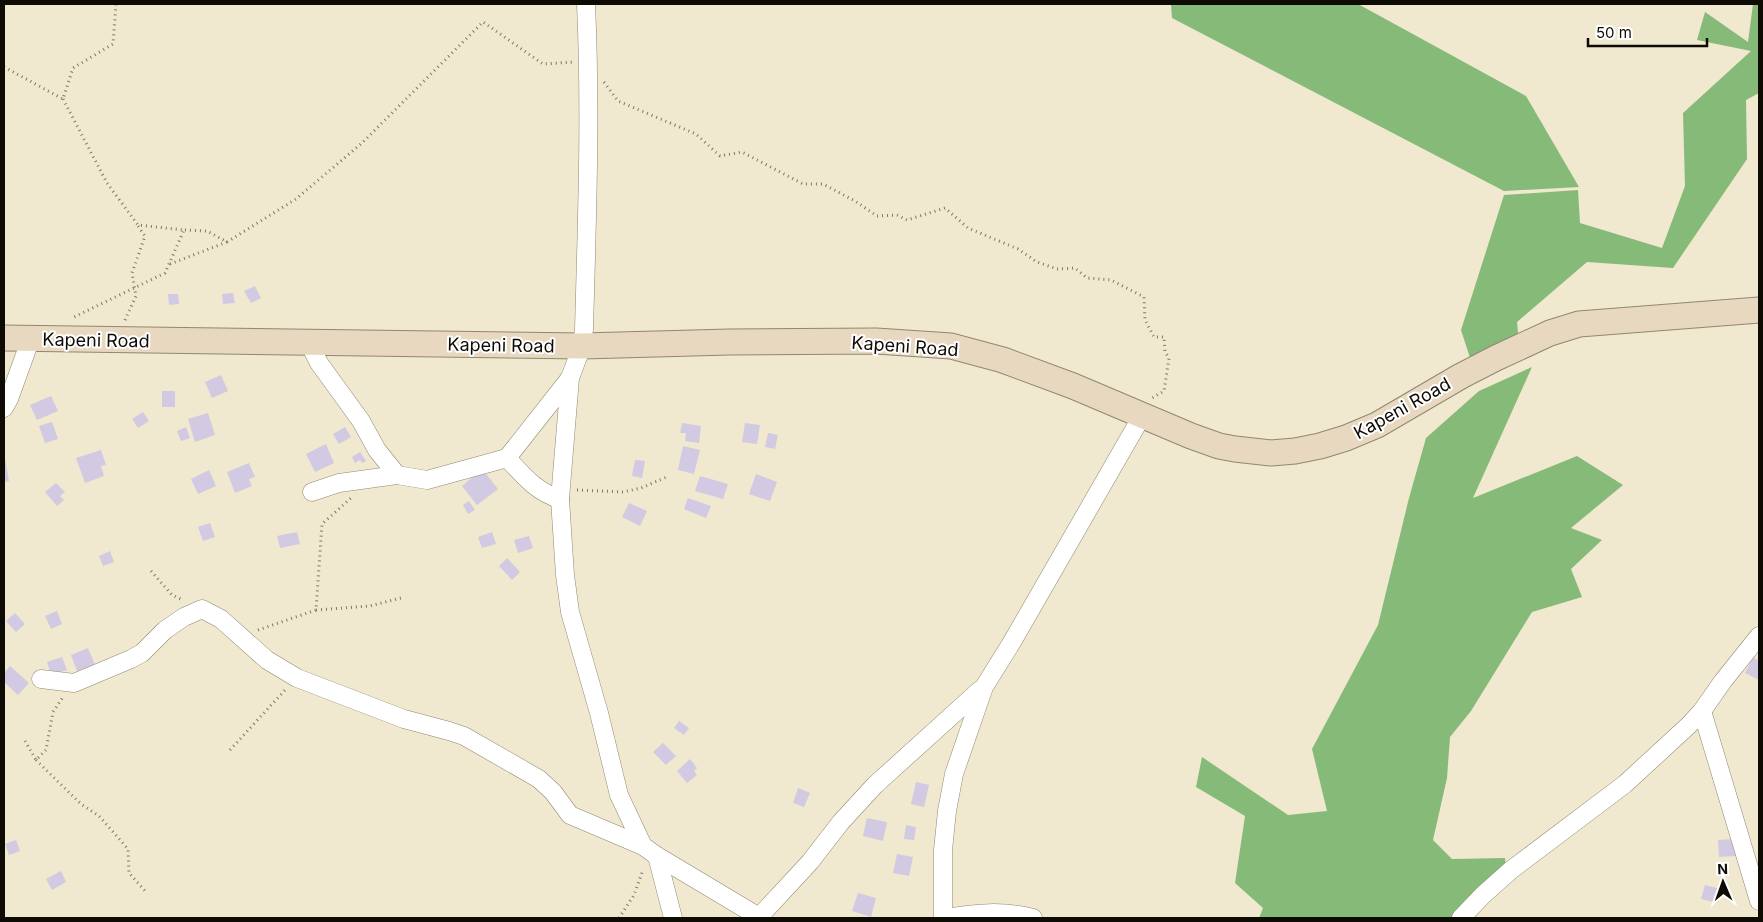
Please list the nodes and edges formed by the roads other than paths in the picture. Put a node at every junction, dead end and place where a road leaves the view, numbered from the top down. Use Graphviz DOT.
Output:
graph roads {
  1 [pos="586,4"];
  2 [pos="1759,310"];
  3 [pos="4,338"];
  4 [pos="31,338"];
  5 [pos="308,341"];
  6 [pos="582,346"];
  7 [pos="570,378"];
  8 [pos="4,408"];
  9 [pos="1142,416"];
  10 [pos="507,458"];
  11 [pos="397,475"];
  12 [pos="312,492"];
  13 [pos="561,493"];
  14 [pos="1759,636"];
  15 [pos="41,679"];
  16 [pos="984,686"];
  17 [pos="1702,711"];
  18 [pos="650,851"];
  19 [pos="1759,901"];
  20 [pos="672,918"];
  21 [pos="760,918"];
  22 [pos="944,918"];
  23 [pos="1034,918"];
  24 [pos="1461,918"];
  1 -- 6 [label="street"];
  2 -- 9 [label="main road, Kapeni Road"];
  3 -- 4 [label="main road, Kapeni Road"];
  4 -- 5 [label="main road, Kapeni Road"];
  4 -- 8 [label="street"];
  5 -- 6 [label="main road, Kapeni Road"];
  5 -- 11 [label="street"];
  6 -- 7 [label="street"];
  6 -- 9 [label="main road, Kapeni Road"];
  7 -- 10 [label="street"];
  7 -- 13 [label="street"];
  9 -- 16 [label="street"];
  10 -- 11 [label="street"];
  10 -- 13 [label="street"];
  11 -- 12 [label="street"];
  13 -- 18 [label="street"];
  14 -- 17 [label="street"];
  15 -- 18 [label="street"];
  16 -- 21 [label="street"];
  16 -- 22 [label="street"];
  17 -- 19 [label="street"];
  17 -- 24 [label="street"];
  18 -- 20 [label="street"];
  18 -- 21 [label="street"];
  22 -- 23 [label="street"];
}
